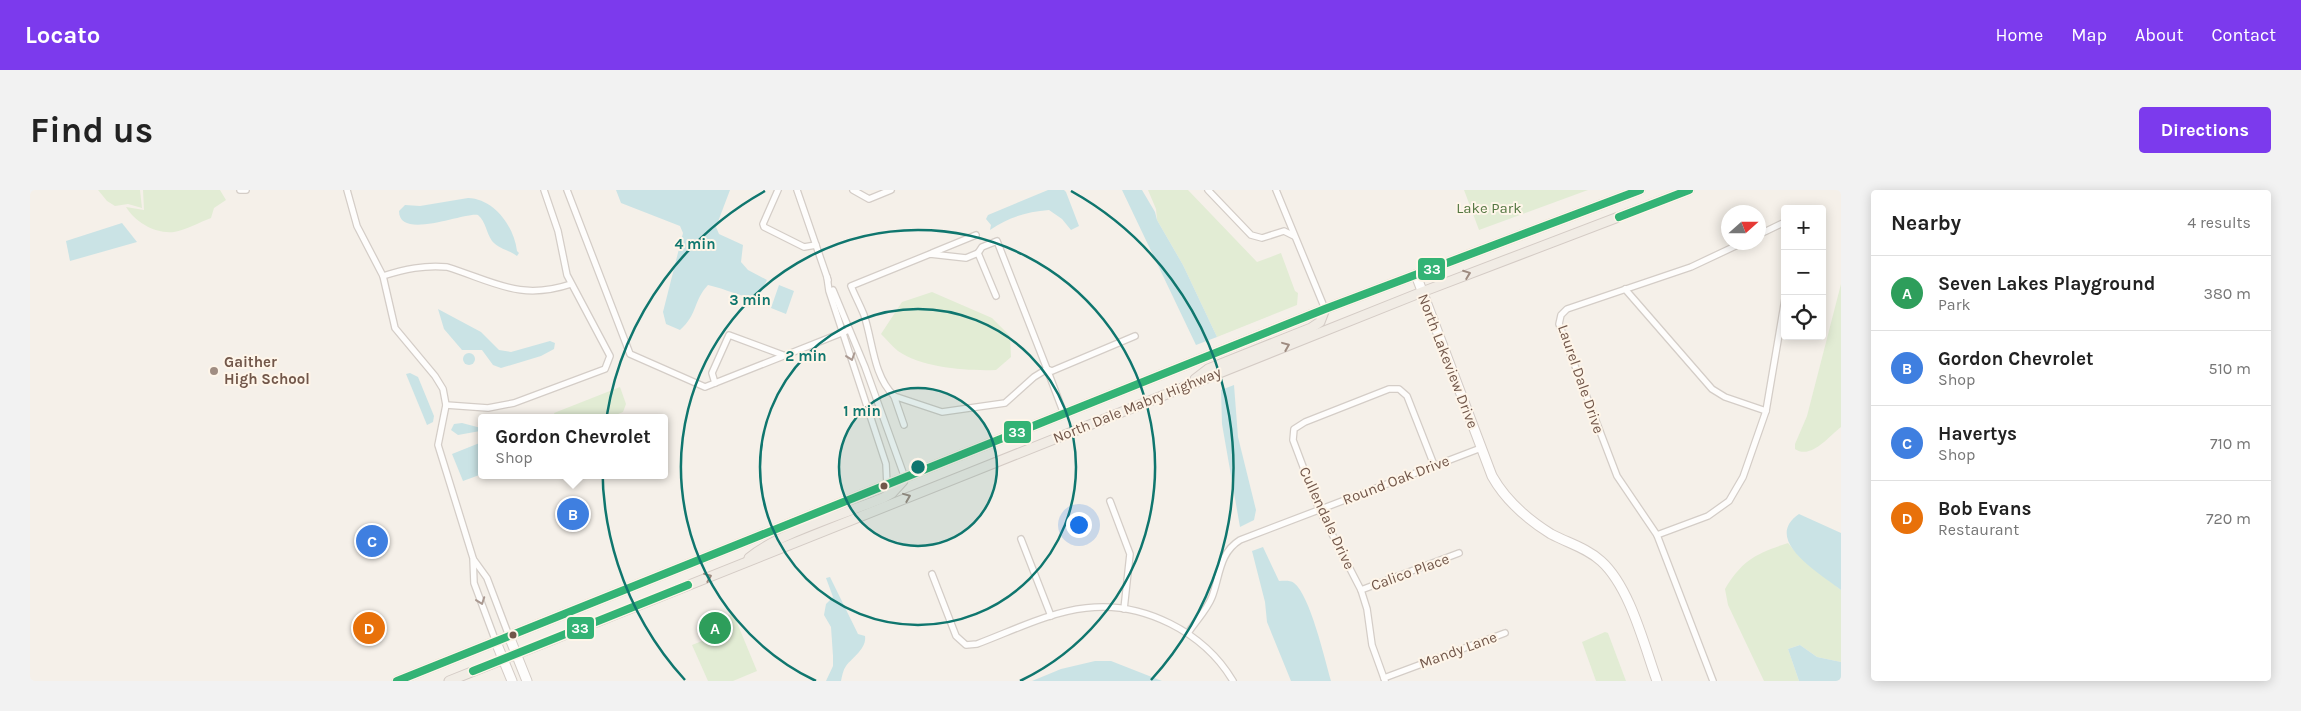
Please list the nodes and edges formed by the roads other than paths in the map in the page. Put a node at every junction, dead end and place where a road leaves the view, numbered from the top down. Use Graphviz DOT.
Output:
graph roads {
  1 [pos="240,190"];
  2 [pos="246,190"];
  3 [pos="347,190"];
  4 [pos="544,190"];
  5 [pos="567,190"];
  6 [pos="778,190"];
  7 [pos="797,190"];
  8 [pos="853,190"];
  9 [pos="891,190"];
  10 [pos="1208,190"];
  11 [pos="1276,190"];
  12 [pos="1640,190"];
  13 [pos="1689,190"];
  14 [pos="1781,224"];
  15 [pos="1766,231"];
  16 [pos="976,235"];
  17 [pos="1294,236"];
  18 [pos="816,245"];
  19 [pos="1727,250"];
  20 [pos="930,254"];
  21 [pos="978,254"];
  22 [pos="1416,275"];
  23 [pos="383,276"];
  24 [pos="827,277"];
  25 [pos="571,284"];
  26 [pos="1625,289"];
  27 [pos="1422,292"];
  28 [pos="996,296"];
  29 [pos="1325,310"];
  30 [pos="1781,323"];
  31 [pos="849,330"];
  32 [pos="843,332"];
  33 [pos="1135,336"];
  34 [pos="783,355"];
  35 [pos="876,363"];
  36 [pos="865,368"];
  37 [pos="1047,369"];
  38 [pos="857,372"];
  39 [pos="715,383"];
  40 [pos="1186,386"];
  41 [pos="894,396"];
  42 [pos="446,405"];
  43 [pos="1766,411"];
  44 [pos="1064,414"];
  45 [pos="884,419"];
  46 [pos="874,423"];
  47 [pos="904,425"];
  48 [pos="1481,448"];
  49 [pos="1459,456"];
  50 [pos="1434,465"];
  51 [pos="905,478"];
  52 [pos="888,486"];
  53 [pos="1110,501"];
  54 [pos="1319,509"];
  55 [pos="1657,535"];
  56 [pos="1021,539"];
  57 [pos="1459,553"];
  58 [pos="473,558"];
  59 [pos="741,564"];
  60 [pos="932,574"];
  61 [pos="1361,590"];
  62 [pos="1124,609"];
  63 [pos="1051,616"];
  64 [pos="1188,633"];
  65 [pos="1505,633"];
  66 [pos="509,636"];
  67 [pos="496,642"];
  68 [pos="517,655"];
  69 [pos="503,660"];
  70 [pos="1384,680"];
  71 [pos="397,681"];
  72 [pos="449,681"];
  73 [pos="512,681"];
  74 [pos="527,681"];
  75 [pos="1233,681"];
  76 [pos="1657,681"];
  77 [pos="1713,681"];
  1 -- 2 [label="street"];
  3 -- 23 [label="street"];
  4 -- 25 [label="street"];
  5 -- 39 [label="street"];
  6 -- 18 [label="street"];
  7 -- 18 [label="street"];
  8 -- 9 [label="street"];
  10 -- 17 [label="street"];
  11 -- 17 [label="street"];
  12 -- 22 [label="main road, North Dale Mabry Highway"];
  27 -- 13 [label="main road, North Dale Mabry Highway, one-way"];
  14 -- 15 [label="street"];
  16 -- 20 [label="street"];
  17 -- 29 [label="street"];
  18 -- 24 [label="street"];
  19 -- 26 [label="street, Laurel Dale Drive"];
  20 -- 21 [label="street"];
  20 -- 35 [label="street"];
  21 -- 28 [label="street"];
  21 -- 37 [label="street"];
  22 -- 27 [label="street, North Lakeview Drive"];
  22 -- 29 [label="main road, North Dale Mabry Highway"];
  23 -- 25 [label="street"];
  23 -- 42 [label="street"];
  24 -- 31 [label="street"];
  24 -- 32 [label="street"];
  25 -- 42 [label="street"];
  26 -- 43 [label="street"];
  26 -- 55 [label="street, Laurel Dale Drive"];
  40 -- 27 [label="main road, North Dale Mabry Highway, one-way"];
  27 -- 48 [label="street, North Lakeview Drive"];
  29 -- 40 [label="main road"];
  29 -- 44 [label="main road, North Dale Mabry Highway"];
  30 -- 43 [label="street"];
  31 -- 32 [label="street"];
  31 -- 36 [label="street"];
  32 -- 34 [label="street"];
  32 -- 38 [label="street, one-way"];
  33 -- 37 [label="street"];
  34 -- 39 [label="street"];
  34 -- 39 [label="street"];
  35 -- 36 [label="street"];
  35 -- 41 [label="street"];
  36 -- 38 [label="street"];
  36 -- 45 [label="street"];
  37 -- 41 [label="street"];
  37 -- 44 [label="street"];
  38 -- 46 [label="street"];
  59 -- 40 [label="main road, North Dale Mabry Highway, one-way"];
  41 -- 47 [label="street"];
  42 -- 58 [label="street"];
  43 -- 55 [label="street"];
  44 -- 51 [label="main road, North Dale Mabry Highway"];
  45 -- 46 [label="street"];
  45 -- 51 [label="street"];
  46 -- 52 [label="street"];
  48 -- 49 [label="street, North Lakeview Drive"];
  48 -- 76 [label="street, North Lakeview Drive"];
  49 -- 50 [label="street, Round Oak Drive"];
  50 -- 54 [label="street, Round Oak Drive"];
  50 -- 54 [label="street, Cullendale Drive"];
  51 -- 52 [label="main road, North Dale Mabry Highway"];
  51 -- 59 [label="main road"];
  52 -- 66 [label="main road, North Dale Mabry Highway"];
  53 -- 62 [label="street"];
  54 -- 61 [label="street, Cullendale Drive"];
  54 -- 64 [label="street, Round Oak Drive"];
  55 -- 77 [label="street, Laurel Dale Drive"];
  56 -- 63 [label="street"];
  57 -- 61 [label="street, Calico Place"];
  58 -- 66 [label="street"];
  58 -- 67 [label="street, one-way"];
  68 -- 59 [label="main road, North Dale Mabry Highway, one-way"];
  60 -- 63 [label="street"];
  61 -- 70 [label="street, Cullendale Drive"];
  62 -- 63 [label="street"];
  62 -- 64 [label="street"];
  64 -- 75 [label="street"];
  65 -- 70 [label="street, Mandy Lane"];
  66 -- 67 [label="main road, North Dale Mabry Highway"];
  66 -- 68 [label="street"];
  67 -- 69 [label="street"];
  67 -- 71 [label="main road, North Dale Mabry Highway"];
  68 -- 69 [label="main road, North Dale Mabry Highway"];
  68 -- 74 [label="street"];
  69 -- 72 [label="main road, North Dale Mabry Highway"];
  69 -- 73 [label="street"];
}
